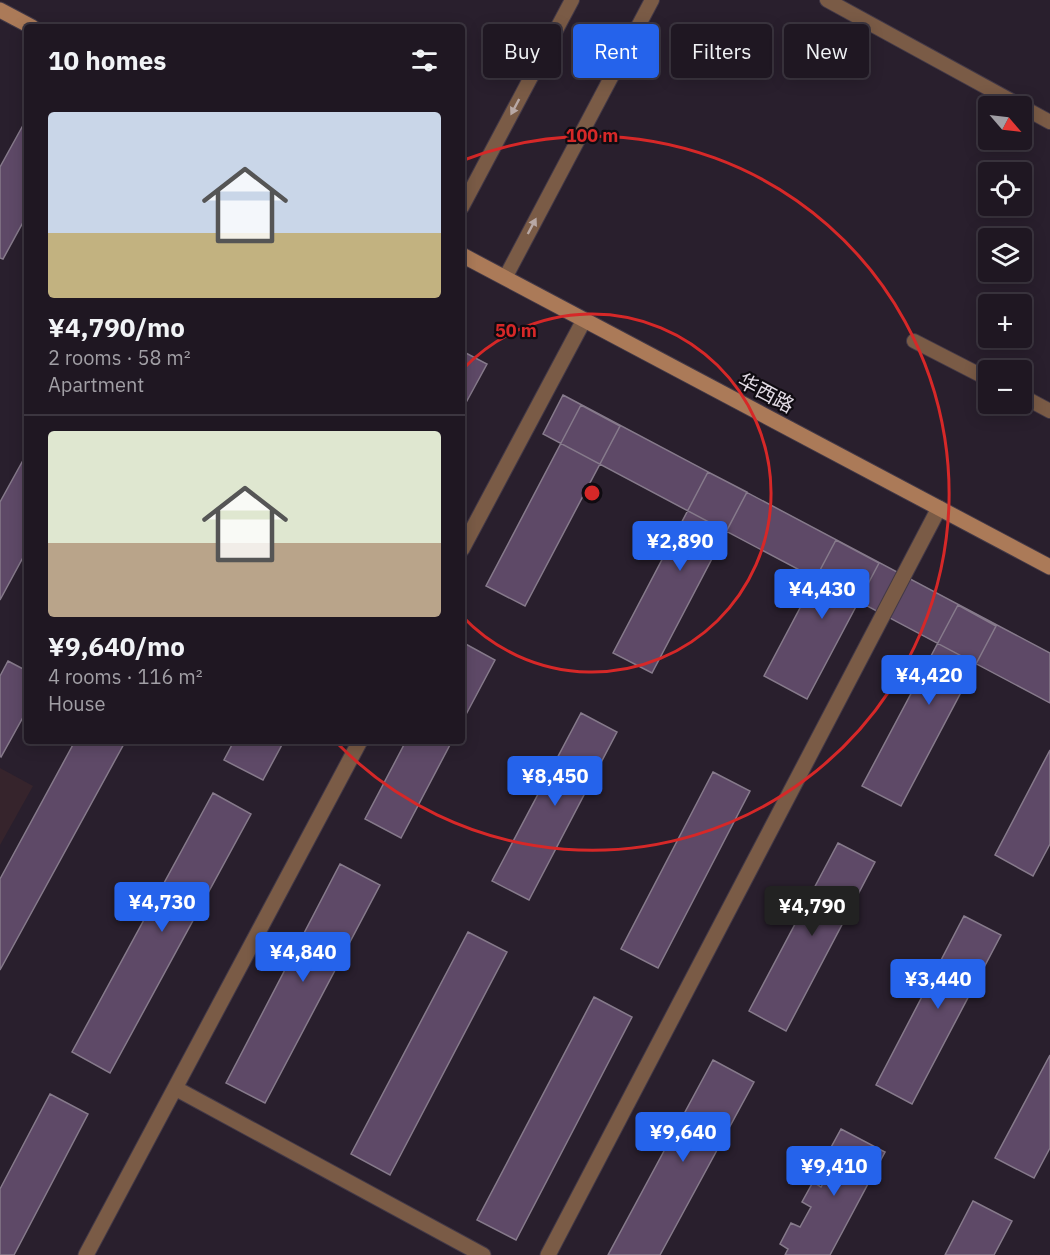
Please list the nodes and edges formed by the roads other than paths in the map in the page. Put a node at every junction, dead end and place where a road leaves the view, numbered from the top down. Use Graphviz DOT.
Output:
graph roads {
  1 [pos="572,0"];
  2 [pos="652,0"];
  3 [pos="828,0"];
  4 [pos="0,10"];
  5 [pos="26,24"];
  6 [pos="1050,122"];
  7 [pos="465,201"];
  8 [pos="465,257"];
  9 [pos="505,278"];
  10 [pos="584,320"];
  11 [pos="914,341"];
  12 [pos="978,374"];
  13 [pos="1032,401"];
  14 [pos="1050,411"];
  15 [pos="939,508"];
  16 [pos="465,543"];
  17 [pos="1050,567"];
  18 [pos="358,744"];
  19 [pos="175,1088"];
  20 [pos="86,1255"];
  21 [pos="483,1255"];
  22 [pos="548,1255"];
  1 -- 7 [label="lane, one-way"];
  9 -- 2 [label="lane, one-way"];
  3 -- 6 [label="lane"];
  4 -- 5 [label="street"];
  8 -- 9 [label="street, 华西路"];
  9 -- 10 [label="street, 华西路"];
  10 -- 15 [label="street, 华西路"];
  10 -- 16 [label="street"];
  11 -- 12 [label="lane"];
  13 -- 14 [label="lane"];
  15 -- 17 [label="street, 华西路"];
  15 -- 22 [label="street"];
  18 -- 19 [label="street"];
  19 -- 20 [label="street"];
  19 -- 21 [label="street"];
}
